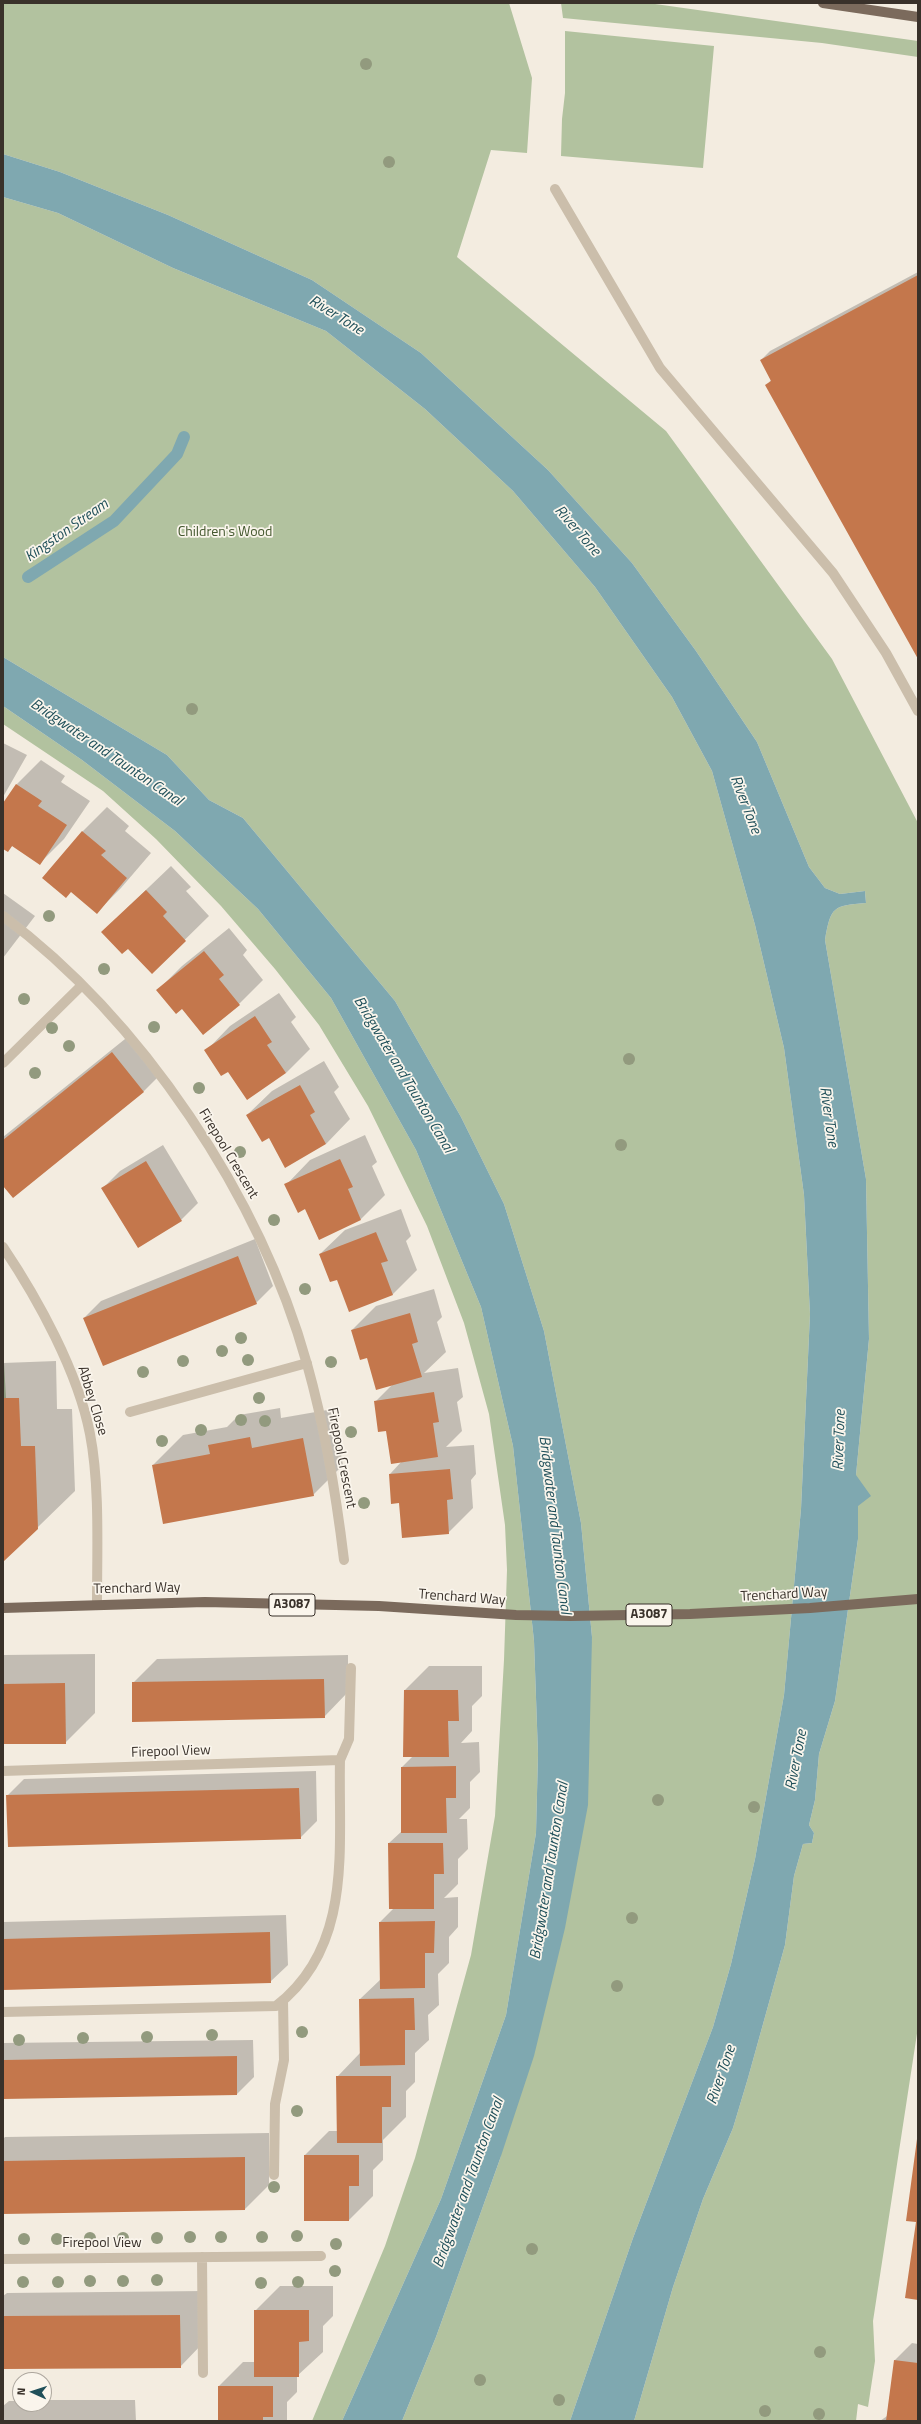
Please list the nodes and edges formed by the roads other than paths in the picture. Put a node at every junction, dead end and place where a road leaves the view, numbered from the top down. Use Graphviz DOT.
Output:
graph roads {
  1 [pos="823,3"];
  2 [pos="918,17"];
  3 [pos="555,189"];
  4 [pos="918,711"];
  5 [pos="3,916"];
  6 [pos="81,986"];
  7 [pos="3,1063"];
  8 [pos="3,1247"];
  9 [pos="307,1363"];
  10 [pos="130,1412"];
  11 [pos="344,1560"];
  12 [pos="918,1599"];
  13 [pos="96,1604"];
  14 [pos="3,1608"];
  15 [pos="351,1668"];
  16 [pos="340,1760"];
  17 [pos="3,1771"];
  18 [pos="283,2000"];
  19 [pos="3,2012"];
  20 [pos="274,2175"];
  21 [pos="321,2256"];
  22 [pos="202,2257"];
  23 [pos="3,2259"];
  24 [pos="203,2373"];
  1 -- 2 [label="main road"];
  3 -- 4 [label="street"];
  5 -- 6 [label="street, Firepool Crescent"];
  6 -- 7 [label="street"];
  6 -- 9 [label="street, Firepool Crescent"];
  8 -- 13 [label="street, Abbey Close"];
  9 -- 10 [label="street"];
  9 -- 11 [label="street, Firepool Crescent"];
  12 -- 13 [label="main road, Trenchard Way / A3087"];
  13 -- 14 [label="main road, Trenchard Way / A3087"];
  15 -- 16 [label="street"];
  16 -- 17 [label="street, Firepool View"];
  16 -- 18 [label="street"];
  18 -- 19 [label="street"];
  18 -- 20 [label="street"];
  21 -- 22 [label="street, Firepool View"];
  22 -- 23 [label="street, Firepool View"];
  22 -- 24 [label="street"];
}
